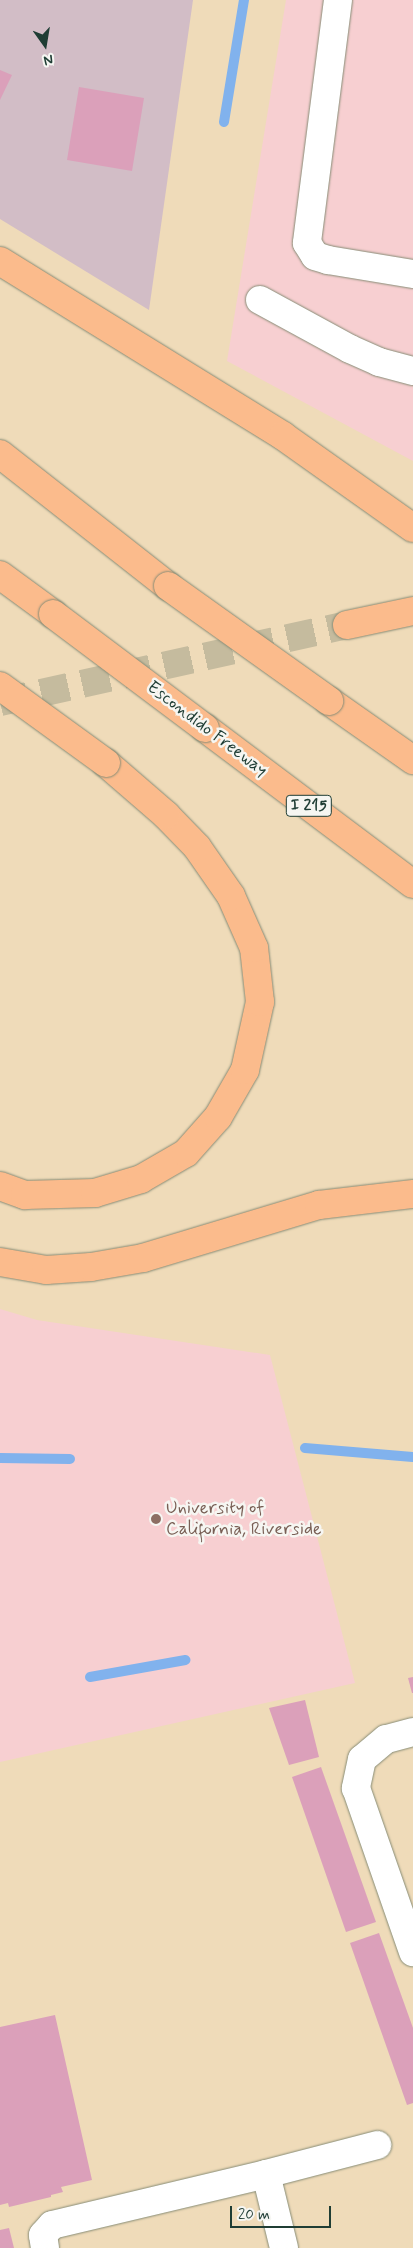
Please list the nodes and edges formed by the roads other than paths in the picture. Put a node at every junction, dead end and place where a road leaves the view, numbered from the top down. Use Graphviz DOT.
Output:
graph roads {
  1 [pos="338,0"];
  2 [pos="0,261"];
  3 [pos="413,274"];
  4 [pos="260,300"];
  5 [pos="413,371"];
  6 [pos="0,454"];
  7 [pos="413,528"];
  8 [pos="0,575"];
  9 [pos="413,611"];
  10 [pos="347,626"];
  11 [pos="0,686"];
  12 [pos="413,760"];
  13 [pos="413,884"];
  14 [pos="0,1186"];
  15 [pos="413,1194"];
  16 [pos="0,1262"];
  17 [pos="413,1732"];
  18 [pos="413,1952"];
  19 [pos="377,2145"];
  20 [pos="266,2174"];
  21 [pos="45,2248"];
  22 [pos="284,2248"];
  1 -- 3 [label="lane"];
  2 -- 7 [label="main road"];
  4 -- 5 [label="lane"];
  6 -- 12 [label="main road, bridge"];
  8 -- 13 [label="main road, Escondido Freeway / I 215, bridge"];
  9 -- 10 [label="main road"];
  11 -- 14 [label="main road, bridge"];
  15 -- 16 [label="main road"];
  17 -- 18 [label="lane"];
  19 -- 20 [label="lane"];
  20 -- 21 [label="lane"];
  20 -- 22 [label="lane"];
}
